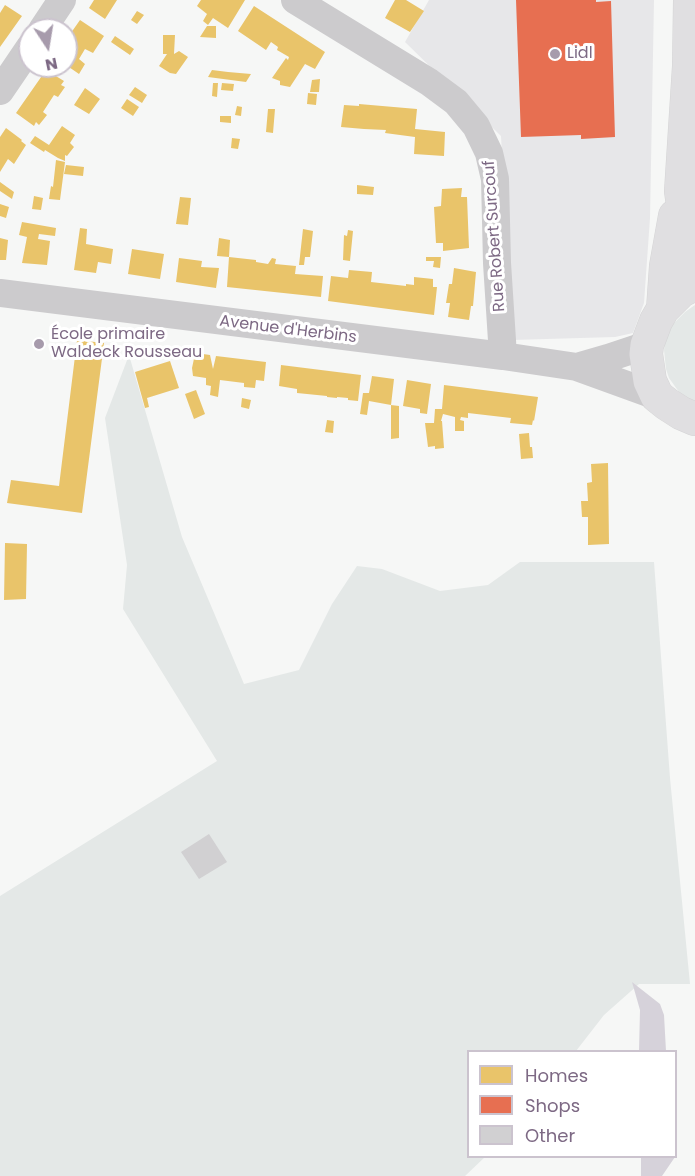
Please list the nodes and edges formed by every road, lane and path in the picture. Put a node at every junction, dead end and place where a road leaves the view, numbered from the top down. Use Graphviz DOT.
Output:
graph roads {
  1 [pos="62,0"];
  2 [pos="295,0"];
  3 [pos="690,0"];
  4 [pos="50,18"];
  5 [pos="18,65"];
  6 [pos="0,92"];
  7 [pos="681,191"];
  8 [pos="695,268"];
  9 [pos="695,284"];
  10 [pos="0,293"];
  11 [pos="663,309"];
  12 [pos="647,345"];
  13 [pos="503,356"];
  14 [pos="577,367"];
  15 [pos="657,396"];
  16 [pos="695,419"];
  1 -- 4 [label="street"];
  2 -- 13 [label="street, Rue Robert Surcouf"];
  3 -- 7 [label="main road"];
  5 -- 6 [label="street"];
  7 -- 8 [label="main road"];
  7 -- 11 [label="main road"];
  9 -- 11 [label="main road"];
  10 -- 13 [label="street, Avenue d'Herbins"];
  11 -- 12 [label="main road"];
  12 -- 14 [label="street, Avenue d'Herbins"];
  12 -- 15 [label="main road"];
  13 -- 14 [label="street, Avenue d'Herbins"];
  14 -- 15 [label="street, Avenue d'Herbins"];
  15 -- 16 [label="main road"];
}
